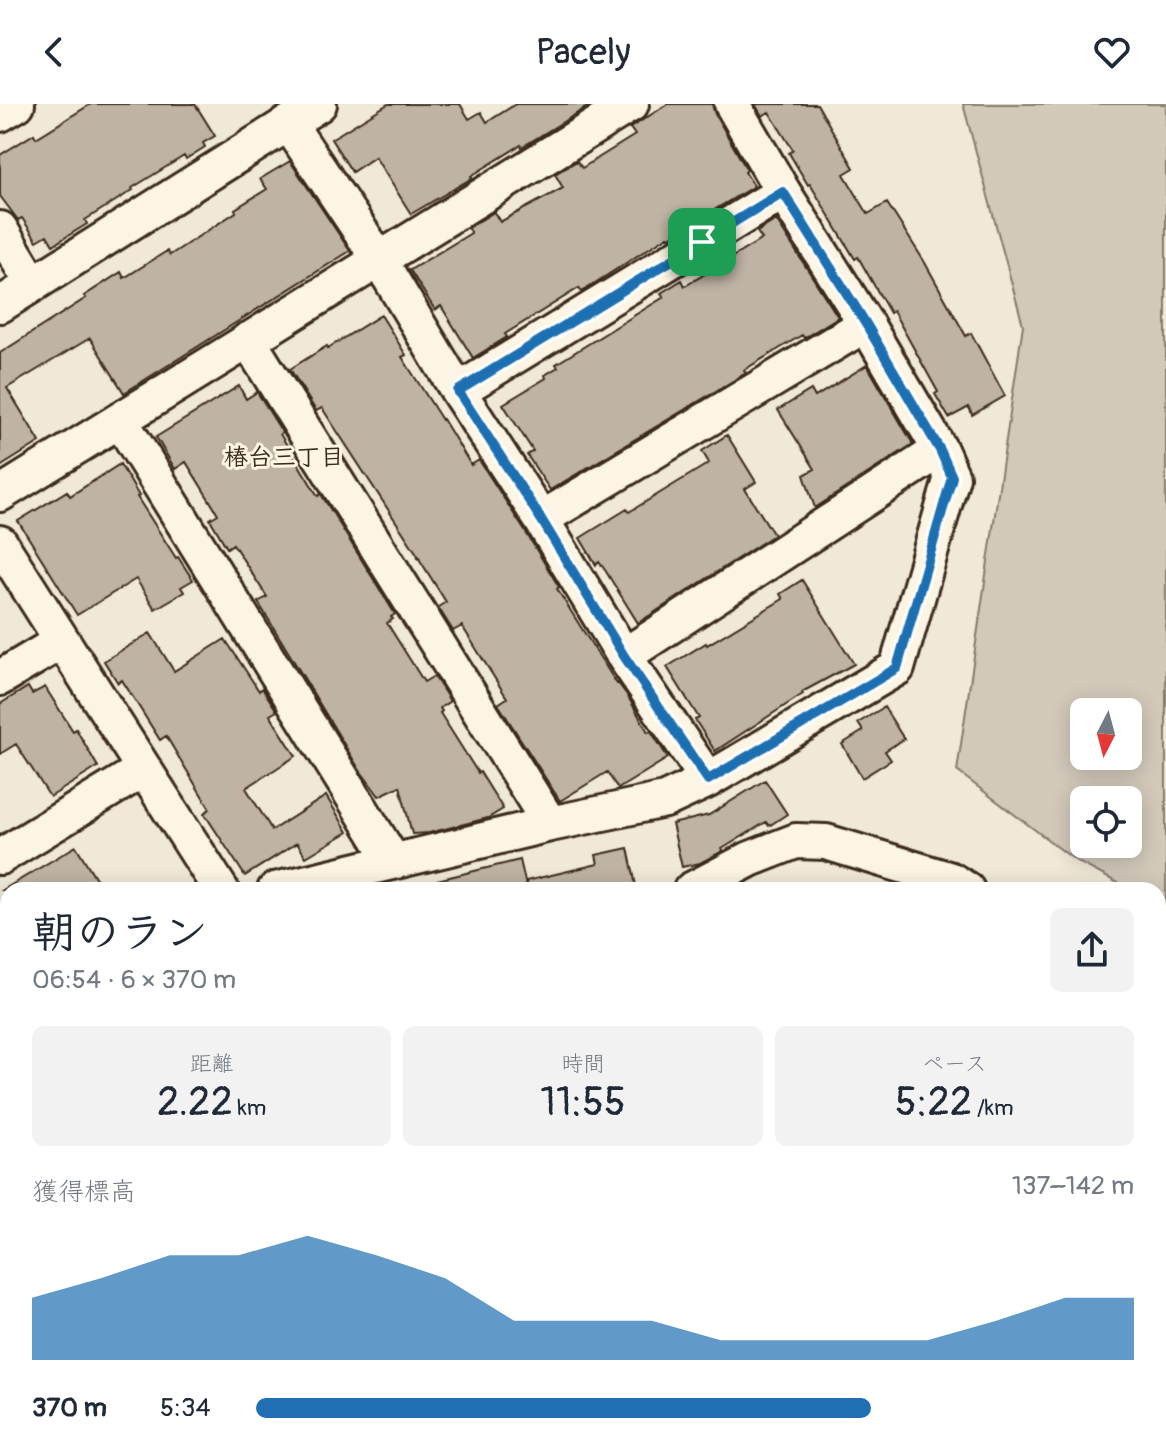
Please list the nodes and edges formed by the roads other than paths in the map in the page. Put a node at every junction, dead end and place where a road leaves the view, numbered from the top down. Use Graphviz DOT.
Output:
graph roads {
  1 [pos="17,104"];
  2 [pos="319,104"];
  3 [pos="631,104"];
  4 [pos="732,104"];
  5 [pos="0,114"];
  6 [pos="289,124"];
  7 [pos="783,192"];
  8 [pos="0,229"];
  9 [pos="379,259"];
  10 [pos="33,284"];
  11 [pos="0,305"];
  12 [pos="866,324"];
  13 [pos="248,340"];
  14 [pos="458,391"];
  15 [pos="120,420"];
  16 [pos="940,450"];
  17 [pos="0,494"];
  18 [pos="541,519"];
  19 [pos="0,543"];
  20 [pos="62,641"];
  21 [pos="624,656"];
  22 [pos="0,678"];
  23 [pos="144,769"];
  24 [pos="708,780"];
  25 [pos="550,824"];
  26 [pos="0,857"];
  27 [pos="393,861"];
  28 [pos="216,882"];
  29 [pos="308,882"];
  30 [pos="706,882"];
  31 [pos="954,882"];
  1 -- 5 [label="street"];
  2 -- 6 [label="street"];
  3 -- 9 [label="street"];
  4 -- 7 [label="street"];
  6 -- 9 [label="street"];
  6 -- 10 [label="street"];
  7 -- 12 [label="street"];
  7 -- 14 [label="street"];
  8 -- 10 [label="street"];
  9 -- 13 [label="street"];
  9 -- 14 [label="street"];
  10 -- 11 [label="street"];
  12 -- 16 [label="street"];
  12 -- 18 [label="street"];
  13 -- 15 [label="street"];
  13 -- 25 [label="street"];
  14 -- 18 [label="street"];
  15 -- 17 [label="street"];
  15 -- 27 [label="street"];
  16 -- 21 [label="street"];
  16 -- 24 [label="street"];
  18 -- 21 [label="street"];
  19 -- 20 [label="street"];
  20 -- 22 [label="street"];
  20 -- 23 [label="street"];
  21 -- 24 [label="street"];
  23 -- 26 [label="street"];
  23 -- 28 [label="street"];
  24 -- 25 [label="street"];
  25 -- 27 [label="street"];
  27 -- 29 [label="street"];
  30 -- 31 [label="street"];
}
